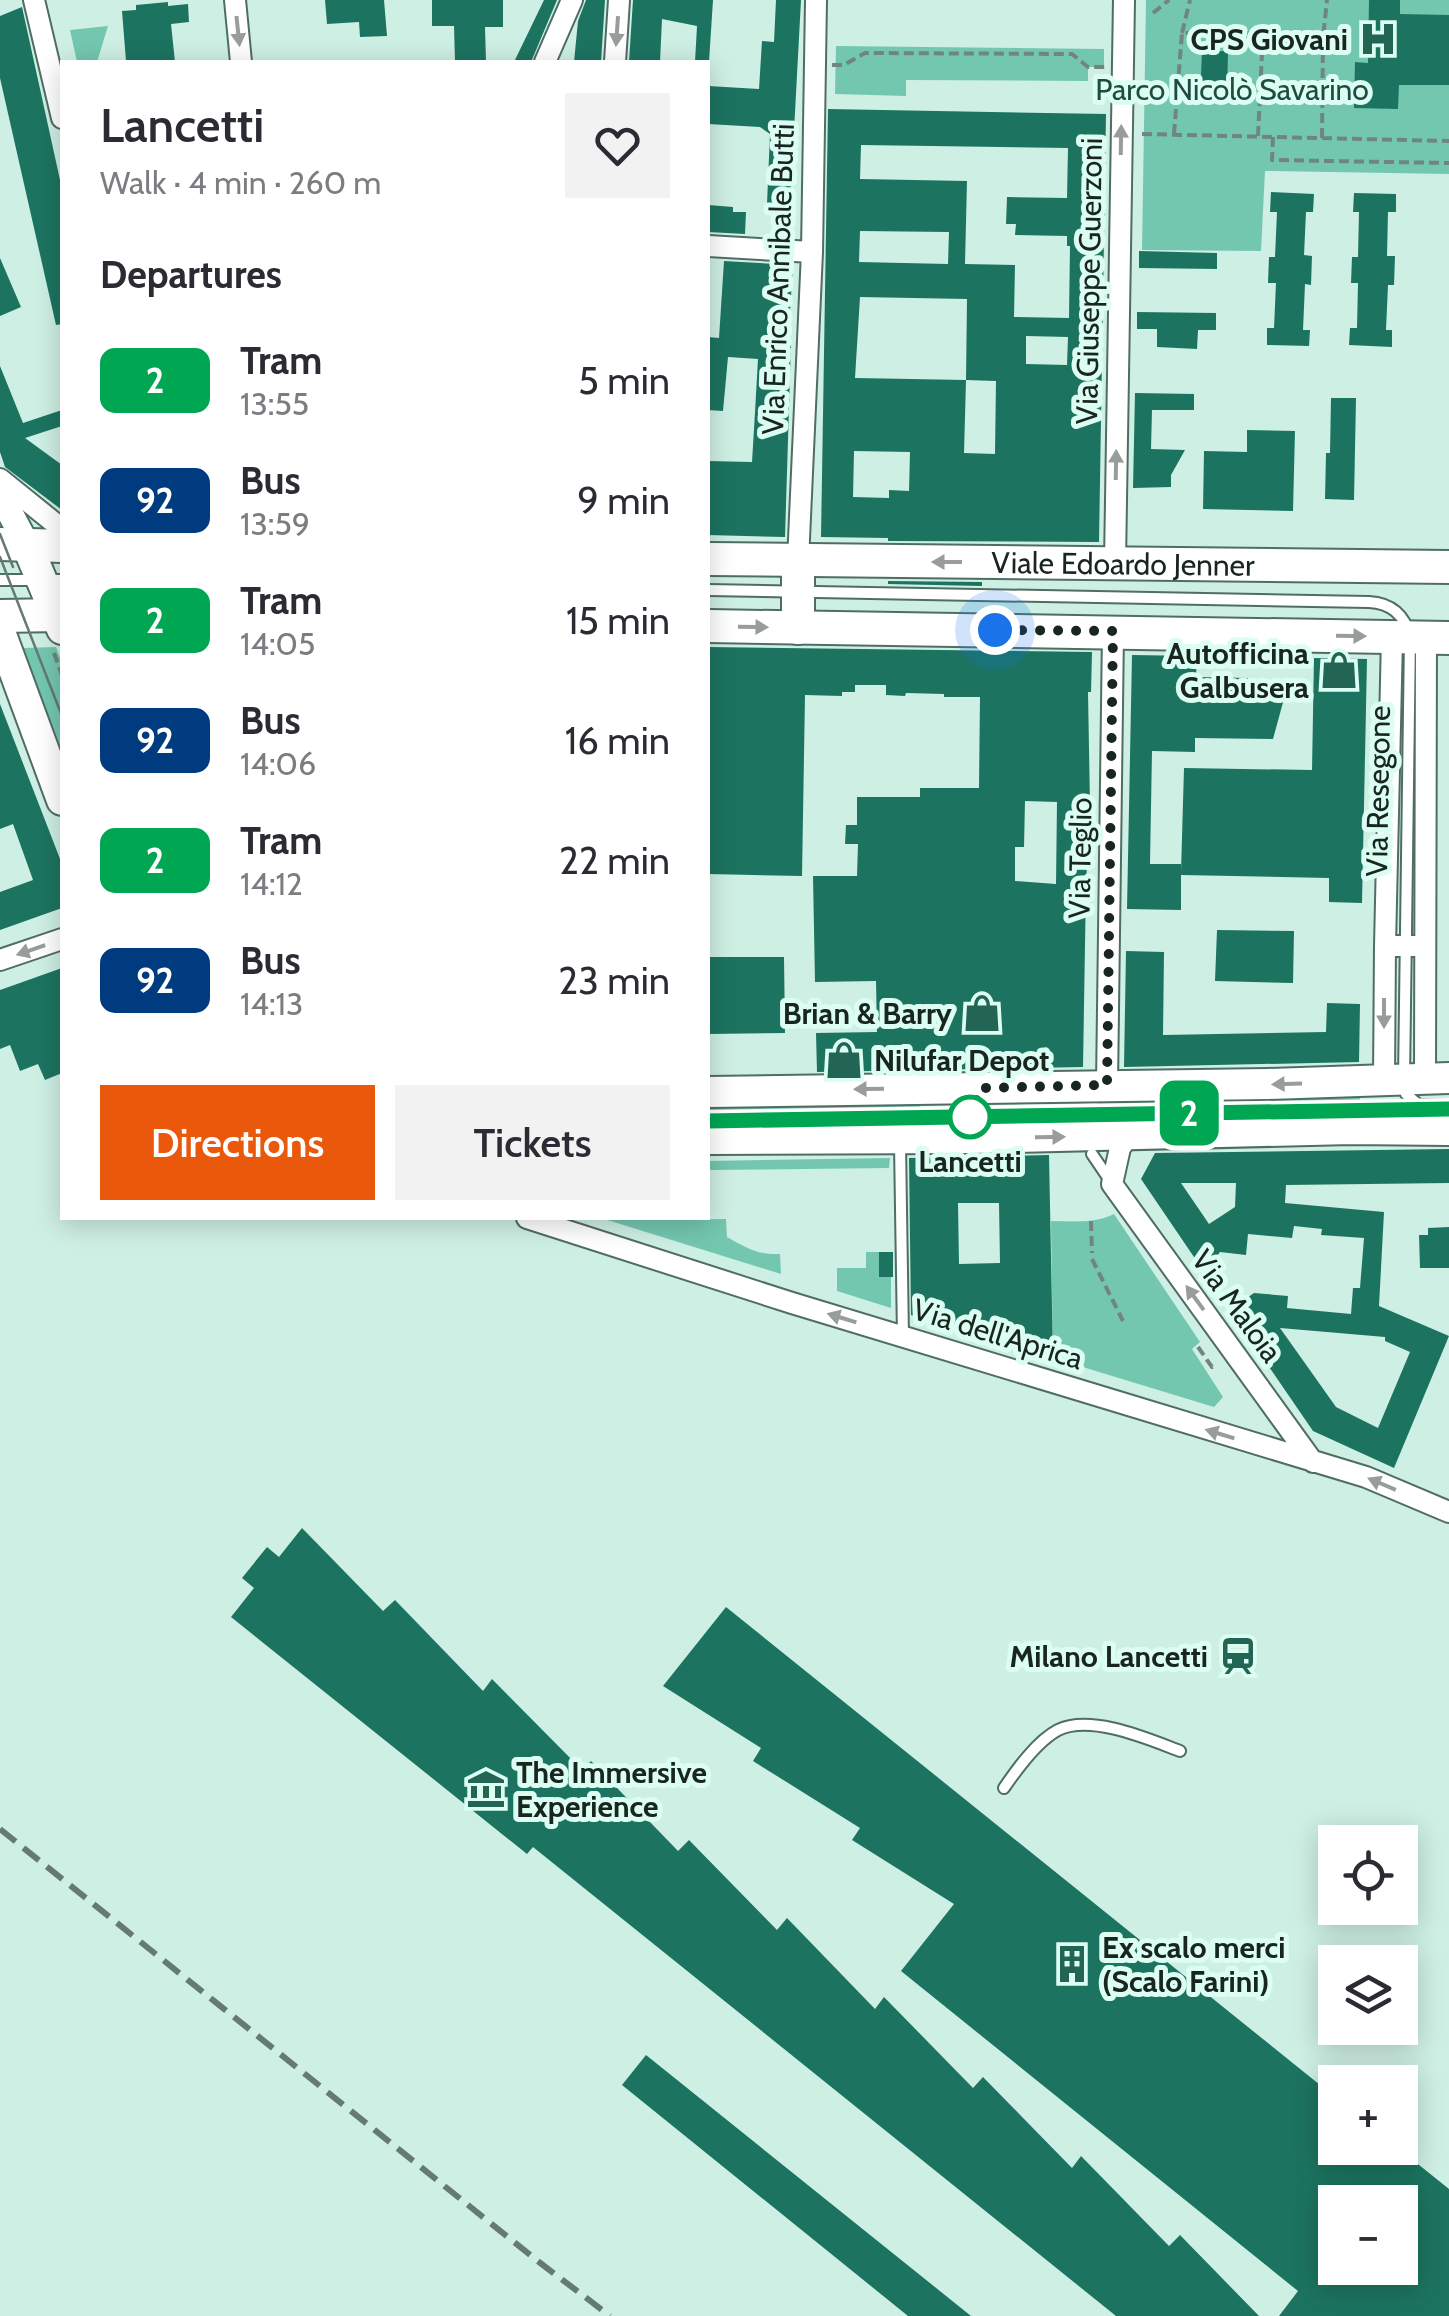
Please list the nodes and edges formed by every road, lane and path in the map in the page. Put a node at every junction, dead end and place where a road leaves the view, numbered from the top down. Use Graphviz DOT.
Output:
graph roads {
  1 [pos="34,0"];
  2 [pos="235,0"];
  3 [pos="572,0"];
  4 [pos="619,0"];
  5 [pos="816,0"];
  6 [pos="1124,0"];
  7 [pos="1169,0"];
  8 [pos="1190,0"];
  9 [pos="1327,0"];
  10 [pos="1154,13"];
  11 [pos="1182,33"];
  12 [pos="1263,33"];
  13 [pos="1323,38"];
  14 [pos="1346,38"];
  15 [pos="242,60"];
  16 [pos="546,60"];
  17 [pos="615,60"];
  18 [pos="828,65"];
  19 [pos="1110,67"];
  20 [pos="60,110"];
  21 [pos="1137,133"];
  22 [pos="1174,134"];
  23 [pos="1258,136"];
  24 [pos="1272,137"];
  25 [pos="1322,138"];
  26 [pos="1449,141"];
  27 [pos="1449,163"];
  28 [pos="710,246"];
  29 [pos="812,252"];
  30 [pos="0,480"];
  31 [pos="0,494"];
  32 [pos="60,527"];
  33 [pos="14,545"];
  34 [pos="60,546"];
  35 [pos="710,559"];
  36 [pos="1114,562"];
  37 [pos="1449,567"];
  38 [pos="798,576"];
  39 [pos="0,580"];
  40 [pos="52,580"];
  41 [pos="710,590"];
  42 [pos="0,616"];
  43 [pos="58,626"];
  44 [pos="710,626"];
  45 [pos="798,628"];
  46 [pos="1113,631"];
  47 [pos="0,632"];
  48 [pos="1419,637"];
  49 [pos="0,698"];
  50 [pos="32,720"];
  51 [pos="60,795"];
  52 [pos="60,940"];
  53 [pos="1404,946"];
  54 [pos="0,960"];
  55 [pos="1107,1085"];
  56 [pos="710,1092"];
  57 [pos="1425,1092"];
  58 [pos="1449,1106"];
  59 [pos="1129,1136"];
  60 [pos="710,1138"];
  61 [pos="900,1138"];
  62 [pos="1092,1154"];
  63 [pos="1112,1184"];
  64 [pos="533,1220"];
  65 [pos="1091,1221"];
  66 [pos="1123,1322"];
  67 [pos="902,1336"];
  68 [pos="1198,1348"];
  69 [pos="1220,1362"];
  70 [pos="1313,1462"];
  71 [pos="1449,1512"];
  72 [pos="1180,1751"];
  73 [pos="1004,1788"];
  1 -- 20 [label="street"];
  2 -- 15 [label="street, one-way"];
  3 -- 16 [label="street"];
  4 -- 17 [label="street, one-way"];
  5 -- 29 [label="street, Via Enrico Annibale Butti"];
  36 -- 6 [label="street, Via Giuseppe Guerzoni, one-way"];
  7 -- 10 [label="path"];
  8 -- 11 [label="path"];
  9 -- 13 [label="path"];
  11 -- 12 [label="path"];
  11 -- 22 [label="path"];
  12 -- 13 [label="path"];
  12 -- 23 [label="path"];
  13 -- 14 [label="path"];
  13 -- 25 [label="path"];
  18 -- 19 [label="path"];
  21 -- 22 [label="path"];
  22 -- 23 [label="path"];
  23 -- 24 [label="path"];
  24 -- 25 [label="path"];
  24 -- 27 [label="path"];
  25 -- 26 [label="path"];
  28 -- 29 [label="street"];
  29 -- 38 [label="street, Via Enrico Annibale Butti"];
  30 -- 32 [label="street"];
  31 -- 33 [label="street"];
  33 -- 34 [label="main road"];
  33 -- 40 [label="main road"];
  35 -- 38 [label="main road, Viale Edoardo Jenner"];
  36 -- 37 [label="main road, Viale Edoardo Jenner"];
  36 -- 38 [label="main road, Viale Edoardo Jenner, one-way"];
  38 -- 41 [label="lane, Viale Edoardo Jenner"];
  38 -- 45 [label="main road"];
  38 -- 48 [label="lane, Viale Edoardo Jenner"];
  39 -- 40 [label="lane"];
  40 -- 43 [label="main road"];
  42 -- 43 [label="main road"];
  44 -- 45 [label="main road, one-way"];
  45 -- 46 [label="main road"];
  46 -- 48 [label="main road, one-way"];
  46 -- 55 [label="street, Via Teglio"];
  47 -- 50 [label="main road"];
  48 -- 53 [label="street, Via Resegone"];
  48 -- 53 [label="street, Via Resegone"];
  49 -- 50 [label="main road"];
  50 -- 51 [label="main road"];
  52 -- 54 [label="street, one-way"];
  53 -- 57 [label="street, Via Resegone"];
  53 -- 57 [label="street, Via Resegone"];
  55 -- 56 [label="main road, one-way"];
  57 -- 55 [label="main road, one-way"];
  57 -- 58 [label="lane"];
  57 -- 59 [label="main road"];
  61 -- 59 [label="main road, one-way"];
  59 -- 63 [label="street"];
  60 -- 61 [label="main road"];
  61 -- 67 [label="lane"];
  62 -- 63 [label="lane, Via Maloia"];
  70 -- 63 [label="street, Via Maloia, one-way"];
  67 -- 64 [label="street, Via dell'Aprica, one-way"];
  65 -- 66 [label="path"];
  70 -- 67 [label="street, Via dell'Aprica, one-way"];
  68 -- 69 [label="path"];
  71 -- 70 [label="street, Via dell'Aprica, one-way"];
  72 -- 73 [label="lane"];
}
